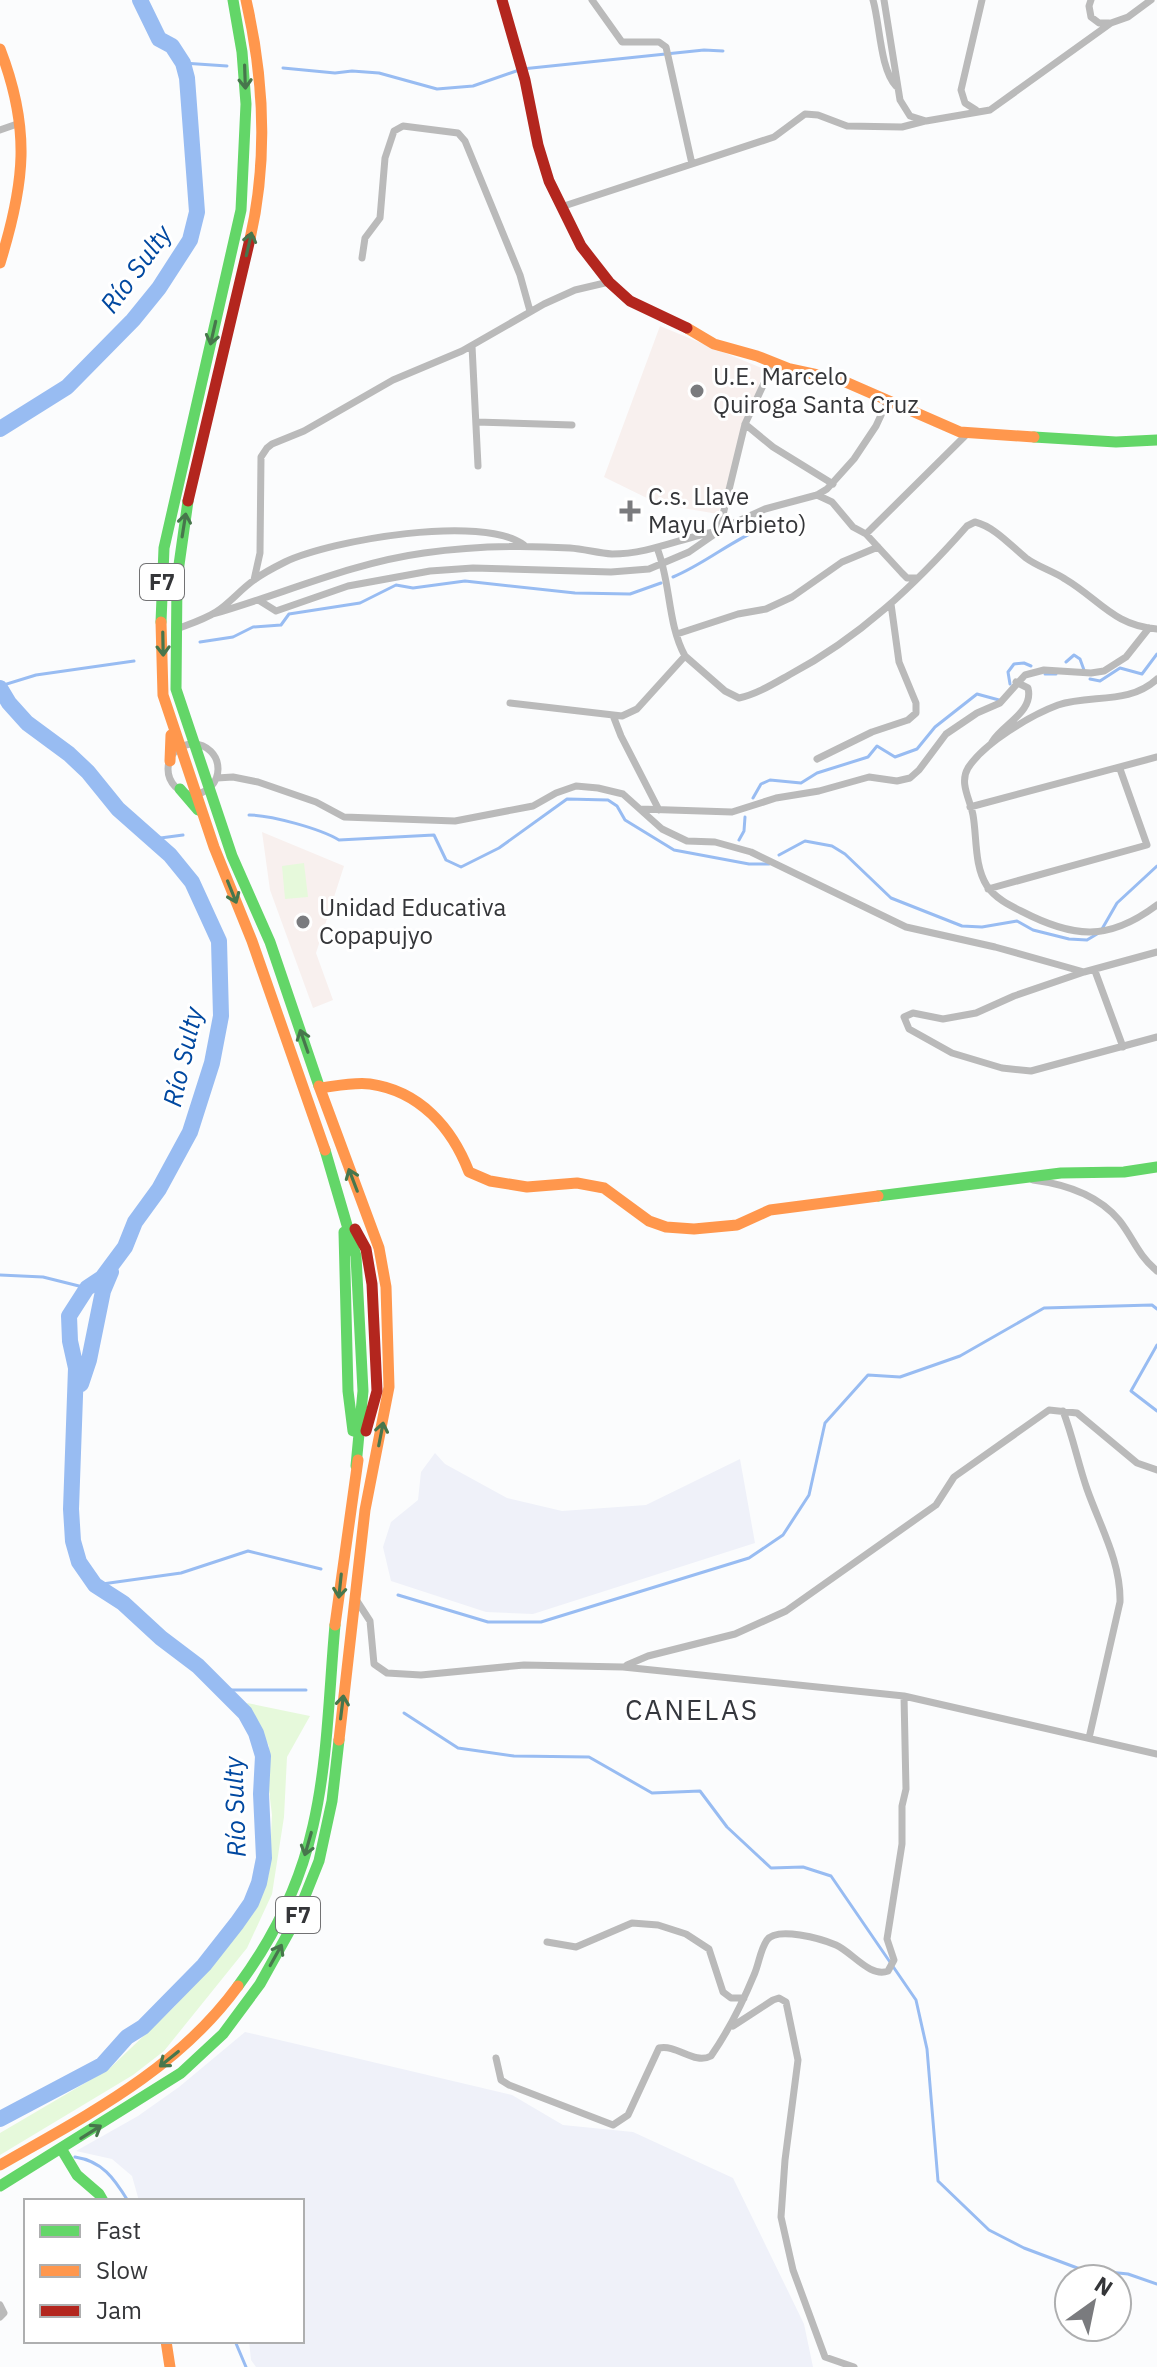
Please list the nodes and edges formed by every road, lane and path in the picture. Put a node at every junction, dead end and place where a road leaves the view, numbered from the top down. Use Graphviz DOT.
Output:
graph roads {
  1 [pos="233,0"];
  2 [pos="246,0"];
  3 [pos="502,0"];
  4 [pos="592,0"];
  5 [pos="873,0"];
  6 [pos="884,0"];
  7 [pos="982,0"];
  8 [pos="1091,0"];
  9 [pos="1151,0"];
  10 [pos="1111,23"];
  11 [pos="0,49"];
  12 [pos="898,88"];
  13 [pos="982,112"];
  14 [pos="926,121"];
  15 [pos="20,123"];
  16 [pos="0,130"];
  17 [pos="692,164"];
  18 [pos="561,207"];
  19 [pos="362,258"];
  20 [pos="0,263"];
  21 [pos="609,282"];
  22 [pos="530,311"];
  23 [pos="472,346"];
  24 [pos="774,362"];
  25 [pos="888,400"];
  26 [pos="476,422"];
  27 [pos="745,424"];
  28 [pos="572,425"];
  29 [pos="968,433"];
  30 [pos="1157,440"];
  31 [pos="478,466"];
  32 [pos="833,484"];
  33 [pos="817,495"];
  34 [pos="719,531"];
  35 [pos="866,534"];
  36 [pos="525,547"];
  37 [pos="878,547"];
  38 [pos="657,548"];
  39 [pos="663,563"];
  40 [pos="919,577"];
  41 [pos="254,580"];
  42 [pos="260,601"];
  43 [pos="891,604"];
  44 [pos="213,614"];
  45 [pos="1153,628"];
  46 [pos="177,629"];
  47 [pos="677,634"];
  48 [pos="685,656"];
  49 [pos="1157,679"];
  50 [pos="1016,682"];
  51 [pos="510,703"];
  52 [pos="614,718"];
  53 [pos="178,723"];
  54 [pos="192,744"];
  55 [pos="179,748"];
  56 [pos="208,749"];
  57 [pos="986,750"];
  58 [pos="1157,757"];
  59 [pos="817,759"];
  60 [pos="170,761"];
  61 [pos="1120,769"];
  62 [pos="217,778"];
  63 [pos="180,789"];
  64 [pos="208,789"];
  65 [pos="196,793"];
  66 [pos="970,807"];
  67 [pos="640,809"];
  68 [pos="659,810"];
  69 [pos="203,816"];
  70 [pos="218,817"];
  71 [pos="988,889"];
  72 [pos="1157,905"];
  73 [pos="1157,952"];
  74 [pos="1095,971"];
  75 [pos="1084,972"];
  76 [pos="1157,1037"];
  77 [pos="1123,1047"];
  78 [pos="320,1088"];
  79 [pos="1157,1167"];
  80 [pos="1019,1178"];
  81 [pos="1157,1271"];
  82 [pos="1063,1411"];
  83 [pos="1157,1470"];
  84 [pos="356,1599"];
  85 [pos="623,1667"];
  86 [pos="904,1696"];
  87 [pos="1089,1738"];
  88 [pos="1157,1754"];
  89 [pos="547,1942"];
  90 [pos="744,1998"];
  91 [pos="731,2027"];
  92 [pos="496,2058"];
  93 [pos="62,2150"];
  94 [pos="0,2165"];
  95 [pos="0,2186"];
  96 [pos="102,2199"];
  97 [pos="0,2305"];
  98 [pos="0,2317"];
  99 [pos="166,2343"];
  100 [pos="170,2367"];
  101 [pos="854,2367"];
  1 -- 53 [label="main road, F7, one-way"];
  46 -- 2 [label="main road, F7, one-way"];
  3 -- 18 [label="main road"];
  4 -- 17 [label="street"];
  5 -- 12 [label="street"];
  6 -- 12 [label="street"];
  7 -- 13 [label="street"];
  8 -- 10 [label="street"];
  9 -- 10 [label="street"];
  10 -- 13 [label="street"];
  11 -- 15 [label="main road"];
  12 -- 14 [label="street"];
  13 -- 14 [label="street"];
  14 -- 17 [label="street"];
  15 -- 16 [label="street"];
  15 -- 20 [label="main road"];
  17 -- 18 [label="street"];
  18 -- 21 [label="main road"];
  19 -- 22 [label="street"];
  21 -- 22 [label="street"];
  21 -- 24 [label="main road"];
  22 -- 23 [label="street"];
  23 -- 26 [label="street"];
  23 -- 41 [label="street"];
  24 -- 25 [label="main road"];
  24 -- 27 [label="street"];
  25 -- 29 [label="main road"];
  25 -- 32 [label="street"];
  26 -- 28 [label="street"];
  26 -- 31 [label="street"];
  27 -- 32 [label="street"];
  27 -- 34 [label="street"];
  29 -- 30 [label="main road"];
  29 -- 35 [label="street"];
  32 -- 33 [label="street"];
  33 -- 34 [label="street"];
  33 -- 35 [label="street"];
  34 -- 38 [label="street"];
  34 -- 39 [label="street"];
  35 -- 37 [label="street"];
  36 -- 38 [label="street"];
  36 -- 41 [label="street"];
  36 -- 42 [label="street"];
  37 -- 40 [label="street"];
  37 -- 47 [label="street"];
  38 -- 39 [label="street"];
  39 -- 42 [label="street"];
  39 -- 47 [label="street"];
  40 -- 43 [label="street"];
  40 -- 45 [label="street"];
  41 -- 44 [label="street"];
  42 -- 44 [label="street"];
  43 -- 48 [label="street"];
  43 -- 59 [label="street"];
  44 -- 46 [label="street"];
  45 -- 50 [label="street"];
  46 -- 53 [label="main road, F7"];
  47 -- 48 [label="street"];
  48 -- 52 [label="street"];
  49 -- 57 [label="street"];
  50 -- 57 [label="street"];
  50 -- 68 [label="street"];
  51 -- 52 [label="street"];
  52 -- 68 [label="street"];
  53 -- 54 [label="main road, F7"];
  53 -- 55 [label="main road, F7"];
  53 -- 56 [label="main road"];
  53 -- 60 [label="main road"];
  54 -- 55 [label="street"];
  54 -- 56 [label="street"];
  54 -- 64 [label="main road, F7"];
  55 -- 60 [label="street"];
  55 -- 65 [label="main road, F7"];
  56 -- 62 [label="street"];
  57 -- 66 [label="street"];
  58 -- 61 [label="street"];
  60 -- 63 [label="street"];
  61 -- 66 [label="street"];
  61 -- 71 [label="street"];
  62 -- 64 [label="street"];
  62 -- 67 [label="street"];
  62 -- 70 [label="main road"];
  63 -- 65 [label="street"];
  63 -- 69 [label="main road"];
  64 -- 65 [label="street"];
  64 -- 70 [label="main road, F7"];
  65 -- 69 [label="main road, F7"];
  66 -- 71 [label="street"];
  67 -- 68 [label="street"];
  67 -- 75 [label="street"];
  69 -- 94 [label="main road, F7, one-way"];
  78 -- 70 [label="main road, F7, one-way"];
  71 -- 72 [label="street"];
  73 -- 74 [label="street"];
  74 -- 75 [label="street"];
  74 -- 77 [label="street"];
  75 -- 77 [label="street"];
  76 -- 77 [label="street"];
  78 -- 80 [label="main road"];
  84 -- 78 [label="main road, F7, one-way"];
  79 -- 80 [label="main road"];
  80 -- 81 [label="street"];
  82 -- 83 [label="street"];
  82 -- 85 [label="street"];
  82 -- 87 [label="street"];
  84 -- 85 [label="street"];
  93 -- 84 [label="main road, F7, one-way"];
  85 -- 86 [label="street"];
  86 -- 87 [label="street"];
  86 -- 90 [label="street"];
  87 -- 88 [label="street"];
  89 -- 90 [label="street"];
  90 -- 91 [label="street"];
  91 -- 92 [label="street"];
  91 -- 101 [label="street"];
  93 -- 95 [label="main road, F7"];
  93 -- 96 [label="main road"];
  97 -- 98 [label="street"];
  99 -- 100 [label="main road"];
}
